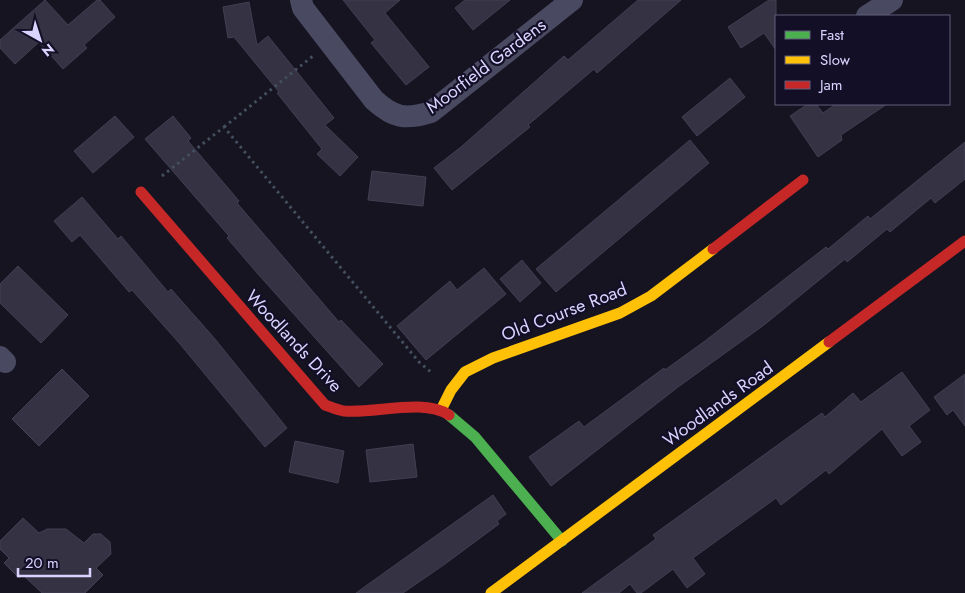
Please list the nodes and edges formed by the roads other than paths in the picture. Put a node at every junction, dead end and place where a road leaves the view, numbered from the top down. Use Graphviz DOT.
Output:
graph roads {
  1 [pos="301,0"];
  2 [pos="572,0"];
  3 [pos="892,0"];
  4 [pos="869,15"];
  5 [pos="803,180"];
  6 [pos="141,192"];
  7 [pos="965,241"];
  8 [pos="441,410"];
  9 [pos="562,540"];
  10 [pos="491,593"];
  1 -- 2 [label="street, Moorfield Gardens"];
  3 -- 4 [label="street"];
  5 -- 8 [label="street, Old Course Road"];
  6 -- 8 [label="street, Woodlands Drive"];
  7 -- 9 [label="street, Woodlands Road"];
  8 -- 9 [label="street, Woodlands Drive"];
  9 -- 10 [label="street, Woodlands Road"];
}
